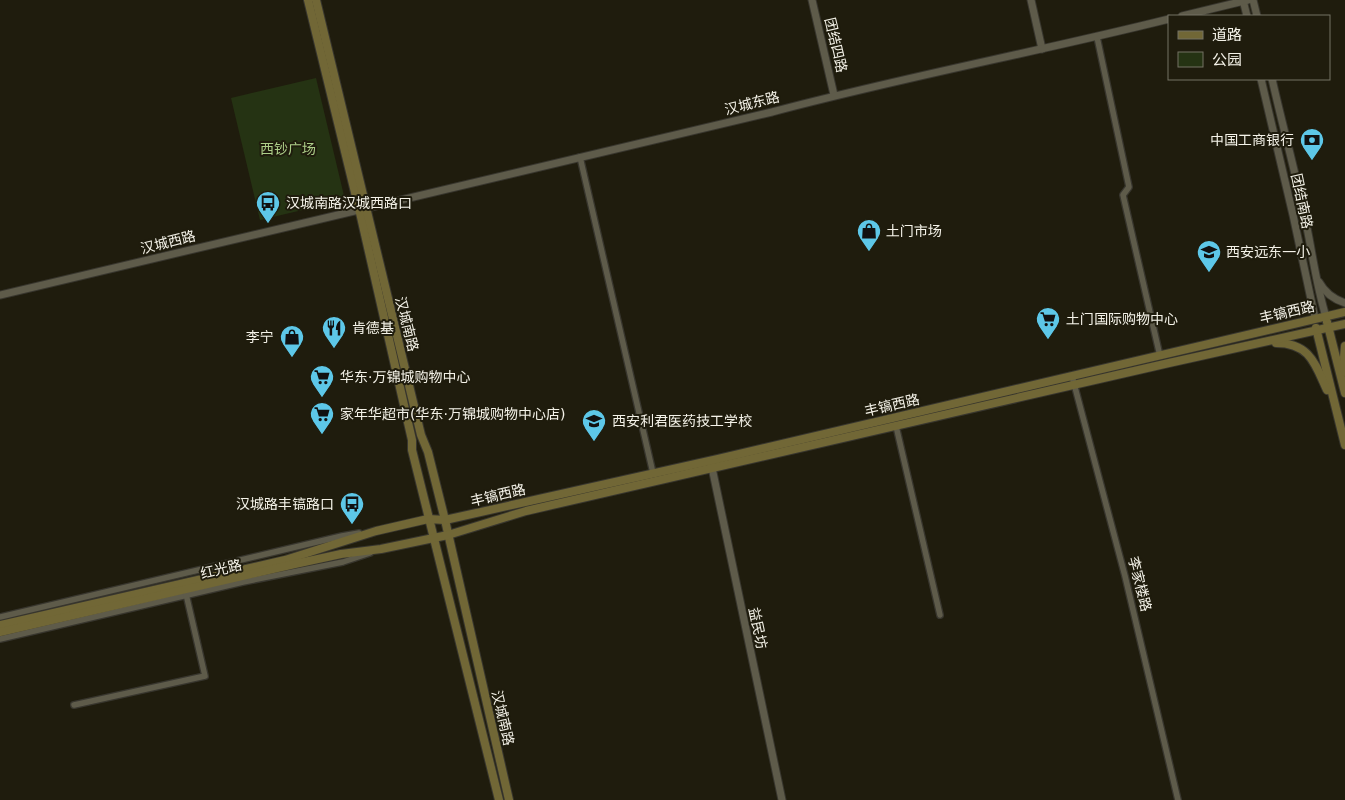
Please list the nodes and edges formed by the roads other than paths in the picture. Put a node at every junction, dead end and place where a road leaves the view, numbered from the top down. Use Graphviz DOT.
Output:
graph roads {
  1 [pos="308,0"];
  2 [pos="316,0"];
  3 [pos="812,0"];
  4 [pos="1031,0"];
  5 [pos="1245,0"];
  6 [pos="1253,0"];
  7 [pos="1186,15"];
  8 [pos="1247,15"];
  9 [pos="1257,15"];
  10 [pos="1168,20"];
  11 [pos="1097,37"];
  12 [pos="1042,49"];
  13 [pos="1262,80"];
  14 [pos="1272,80"];
  15 [pos="834,95"];
  16 [pos="580,157"];
  17 [pos="362,208"];
  18 [pos="342,213"];
  19 [pos="1317,273"];
  20 [pos="0,295"];
  21 [pos="1345,303"];
  22 [pos="1345,312"];
  23 [pos="1326,317"];
  24 [pos="1315,318"];
  25 [pos="1345,324"];
  26 [pos="1328,328"];
  27 [pos="1316,330"];
  28 [pos="1257,343"];
  29 [pos="1345,346"];
  30 [pos="1160,356"];
  31 [pos="1345,372"];
  32 [pos="1072,376"];
  33 [pos="1074,384"];
  34 [pos="1345,393"];
  35 [pos="1335,406"];
  36 [pos="896,426"];
  37 [pos="1345,445"];
  38 [pos="711,464"];
  39 [pos="653,473"];
  40 [pos="428,519"];
  41 [pos="445,520"];
  42 [pos="376,531"];
  43 [pos="448,534"];
  44 [pos="432,537"];
  45 [pos="186,593"];
  46 [pos="940,615"];
  47 [pos="0,617"];
  48 [pos="0,626"];
  49 [pos="0,632"];
  50 [pos="0,639"];
  51 [pos="74,705"];
  52 [pos="499,800"];
  53 [pos="509,800"];
  54 [pos="782,800"];
  55 [pos="1178,800"];
  1 -- 17 [label="main road, 汉城南路"];
  2 -- 17 [label="main road, 汉城南路"];
  3 -- 15 [label="street, 团结四路"];
  4 -- 12 [label="street"];
  5 -- 7 [label="street"];
  5 -- 8 [label="street"];
  6 -- 9 [label="street"];
  10 -- 11 [label="street, 汉城东路"];
  11 -- 12 [label="street, 汉城东路"];
  11 -- 30 [label="street"];
  12 -- 15 [label="street, 汉城东路"];
  13 -- 24 [label="street, 团结南路"];
  14 -- 19 [label="street, 团结南路"];
  15 -- 16 [label="street, 汉城东路"];
  16 -- 17 [label="street, 汉城东路"];
  16 -- 39 [label="street"];
  17 -- 18 [label="street, 汉城东路"];
  17 -- 40 [label="main road, 汉城南路"];
  17 -- 41 [label="main road, 汉城南路"];
  18 -- 20 [label="street, 汉城西路"];
  19 -- 21 [label="street"];
  19 -- 23 [label="street, 团结南路"];
  22 -- 23 [label="main road, 丰镐西路"];
  23 -- 24 [label="main road, 丰镐西路"];
  23 -- 26 [label="main road, 团结南路"];
  24 -- 27 [label="main road, 团结南路"];
  24 -- 30 [label="main road, 丰镐西路"];
  25 -- 26 [label="main road, 丰镐西路"];
  26 -- 27 [label="main road, 丰镐西路"];
  26 -- 34 [label="main road, 团结南路"];
  27 -- 28 [label="main road, 丰镐西路"];
  27 -- 35 [label="main road, 团结南路"];
  28 -- 33 [label="main road, 丰镐西路"];
  28 -- 35 [label="main road"];
  29 -- 31 [label="main road"];
  30 -- 32 [label="main road, 丰镐西路"];
  32 -- 33 [label="street, 李家楼路"];
  32 -- 38 [label="main road, 丰镐西路"];
  33 -- 36 [label="main road, 丰镐西路"];
  33 -- 55 [label="street, 李家楼路"];
  35 -- 37 [label="main road, 团结南路"];
  36 -- 38 [label="main road, 丰镐西路"];
  36 -- 46 [label="street"];
  38 -- 39 [label="main road, 丰镐西路"];
  38 -- 43 [label="main road, 丰镐西路"];
  38 -- 54 [label="street, 益民坊"];
  39 -- 41 [label="main road, 丰镐西路"];
  40 -- 41 [label="main road, 红光路"];
  40 -- 42 [label="main road, 红光路"];
  40 -- 44 [label="main road, 汉城南路"];
  41 -- 43 [label="main road, 汉城南路"];
  42 -- 47 [label="street"];
  42 -- 48 [label="main road, 红光路"];
  43 -- 44 [label="main road, 红光路"];
  43 -- 53 [label="main road, 汉城南路"];
  44 -- 45 [label="main road, 红光路"];
  44 -- 52 [label="main road, 汉城南路"];
  45 -- 49 [label="main road, 红光路"];
  45 -- 50 [label="street"];
  45 -- 51 [label="street"];
}
